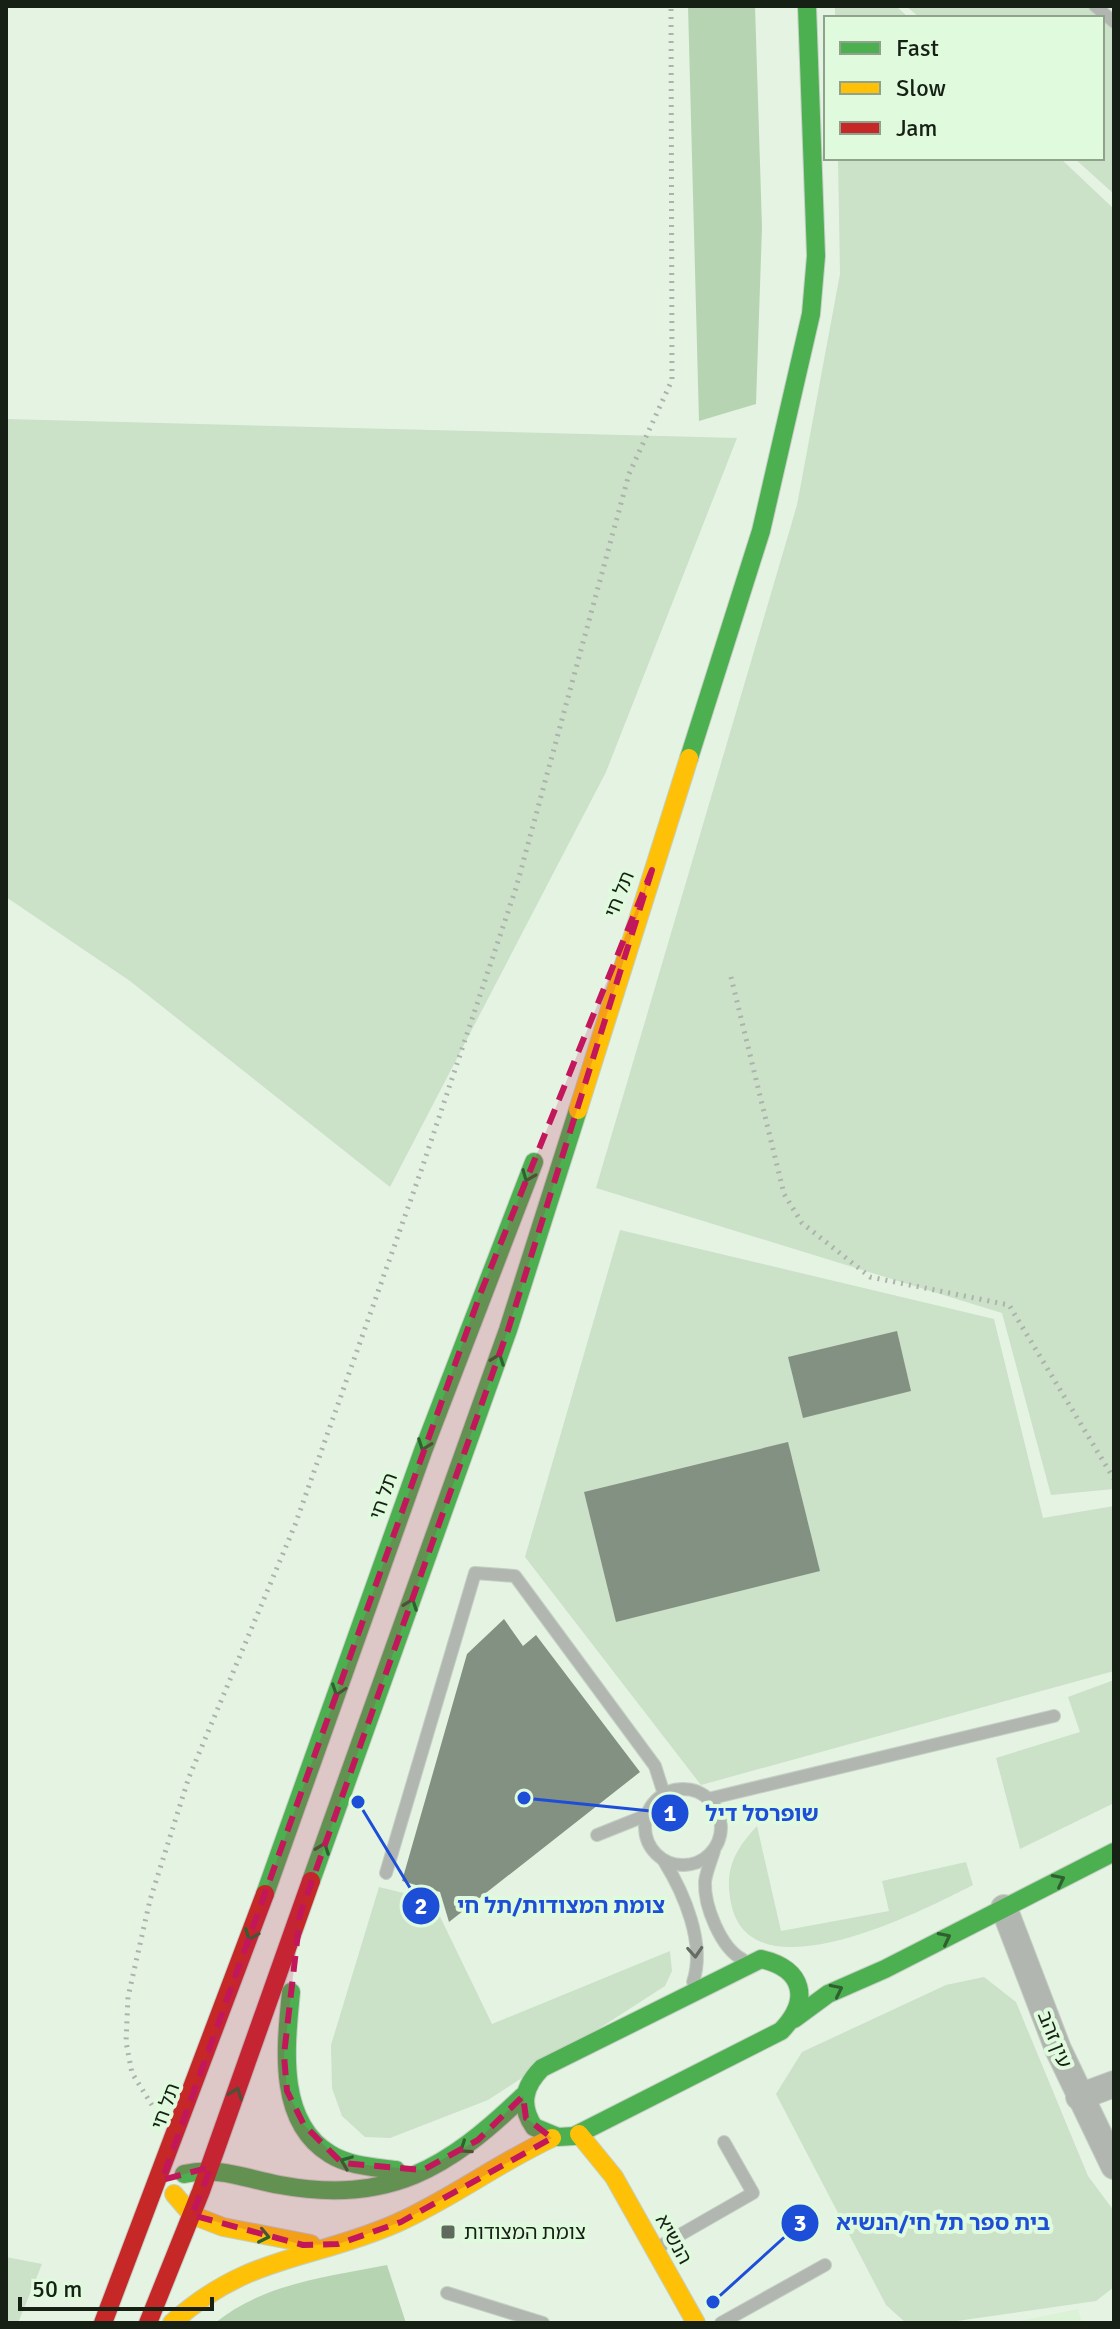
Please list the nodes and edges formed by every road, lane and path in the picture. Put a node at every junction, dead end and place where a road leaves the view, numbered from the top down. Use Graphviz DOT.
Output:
graph roads {
  1 [pos="671,6"];
  2 [pos="807,6"];
  3 [pos="1095,6"];
  4 [pos="1114,22"];
  5 [pos="652,870"];
  6 [pos="731,977"];
  7 [pos="569,1074"];
  8 [pos="540,1147"];
  9 [pos="1114,1479"];
  10 [pos="1054,1716"];
  11 [pos="664,1794"];
  12 [pos="708,1799"];
  13 [pos="647,1815"];
  14 [pos="597,1835"];
  15 [pos="714,1849"];
  16 [pos="1114,1852"];
  17 [pos="664,1861"];
  18 [pos="386,1873"];
  19 [pos="1004,1908"];
  20 [pos="300,1915"];
  21 [pos="748,1962"];
  22 [pos="815,1965"];
  23 [pos="788,1968"];
  24 [pos="689,1992"];
  25 [pos="794,2019"];
  26 [pos="1114,2084"];
  27 [pos="523,2096"];
  28 [pos="1079,2097"];
  29 [pos="610,2118"];
  30 [pos="180,2129"];
  31 [pos="579,2134"];
  32 [pos="552,2138"];
  33 [pos="724,2142"];
  34 [pos="1114,2166"];
  35 [pos="210,2167"];
  36 [pos="423,2170"];
  37 [pos="614,2177"];
  38 [pos="162,2180"];
  39 [pos="192,2215"];
  40 [pos="338,2244"];
  41 [pos="654,2249"];
  42 [pos="825,2265"];
  43 [pos="447,2293"];
  44 [pos="103,2323"];
  45 [pos="148,2323"];
  46 [pos="172,2323"];
  47 [pos="543,2323"];
  48 [pos="696,2323"];
  49 [pos="721,2323"];
  1 -- 30 [label="path"];
  2 -- 5 [label="main road"];
  3 -- 4 [label="lane"];
  5 -- 7 [label="main road, תל חי"];
  20 -- 5 [label="main road, תל חי, one-way"];
  6 -- 9 [label="path"];
  8 -- 30 [label="main road, תל חי, one-way"];
  10 -- 12 [label="lane"];
  11 -- 12 [label="lane"];
  11 -- 13 [label="lane"];
  11 -- 18 [label="lane"];
  12 -- 15 [label="lane"];
  13 -- 14 [label="lane"];
  13 -- 17 [label="lane"];
  15 -- 17 [label="lane"];
  15 -- 21 [label="lane"];
  19 -- 16 [label="main road, one-way"];
  17 -- 24 [label="lane, one-way"];
  25 -- 19 [label="main road, one-way"];
  19 -- 28 [label="street, עין זהב"];
  35 -- 20 [label="main road, תל חי, one-way"];
  36 -- 20 [label="main road, one-way"];
  21 -- 23 [label="main road"];
  21 -- 24 [label="main road"];
  22 -- 23 [label="main road"];
  23 -- 25 [label="main road"];
  24 -- 27 [label="main road"];
  25 -- 29 [label="main road"];
  26 -- 28 [label="street"];
  27 -- 32 [label="main road"];
  27 -- 36 [label="main road, one-way"];
  28 -- 34 [label="street, עין זהב"];
  29 -- 31 [label="main road"];
  29 -- 37 [label="main road, הנשיא"];
  30 -- 38 [label="main road, תל חי"];
  31 -- 32 [label="main road"];
  31 -- 37 [label="main road, הנשיא"];
  32 -- 40 [label="main road"];
  33 -- 41 [label="lane"];
  35 -- 36 [label="main road"];
  35 -- 38 [label="main road"];
  35 -- 39 [label="main road, תל חי"];
  37 -- 41 [label="main road, הנשיא"];
  38 -- 39 [label="main road"];
  38 -- 44 [label="main road, תל חי"];
  39 -- 40 [label="main road, one-way"];
  39 -- 45 [label="main road, תל חי"];
  40 -- 46 [label="main road"];
  41 -- 48 [label="main road, הנשיא"];
  42 -- 49 [label="lane"];
  43 -- 47 [label="lane"];
}
